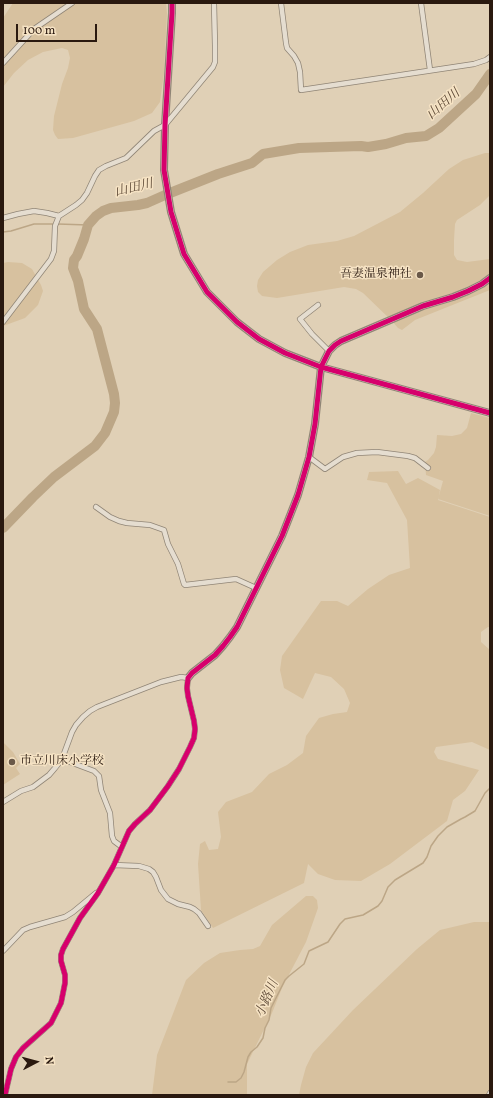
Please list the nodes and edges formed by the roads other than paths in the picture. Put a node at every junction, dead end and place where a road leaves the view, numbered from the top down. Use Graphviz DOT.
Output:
graph roads {
  1 [pos="72,3"];
  2 [pos="172,3"];
  3 [pos="214,3"];
  4 [pos="281,3"];
  5 [pos="421,3"];
  6 [pos="490,57"];
  7 [pos="3,63"];
  8 [pos="430,70"];
  9 [pos="165,125"];
  10 [pos="3,218"];
  11 [pos="58,218"];
  12 [pos="490,278"];
  13 [pos="318,304"];
  14 [pos="3,322"];
  15 [pos="328,351"];
  16 [pos="321,367"];
  17 [pos="490,413"];
  18 [pos="309,457"];
  19 [pos="428,468"];
  20 [pos="96,507"];
  21 [pos="256,588"];
  22 [pos="188,678"];
  23 [pos="62,759"];
  24 [pos="3,802"];
  25 [pos="122,847"];
  26 [pos="114,865"];
  27 [pos="98,893"];
  28 [pos="208,926"];
  29 [pos="3,951"];
  30 [pos="5,1095"];
  1 -- 7 [label="street"];
  2 -- 9 [label="street"];
  3 -- 9 [label="street"];
  4 -- 8 [label="street"];
  5 -- 8 [label="street"];
  6 -- 8 [label="street"];
  9 -- 11 [label="street"];
  9 -- 16 [label="street"];
  10 -- 11 [label="street"];
  11 -- 14 [label="street"];
  12 -- 15 [label="street"];
  13 -- 15 [label="street"];
  15 -- 16 [label="street"];
  16 -- 17 [label="street"];
  16 -- 18 [label="street"];
  18 -- 19 [label="street"];
  18 -- 21 [label="street"];
  20 -- 21 [label="street"];
  21 -- 22 [label="street"];
  22 -- 23 [label="street"];
  22 -- 25 [label="street"];
  23 -- 24 [label="street"];
  23 -- 25 [label="street"];
  25 -- 26 [label="street"];
  26 -- 27 [label="street"];
  26 -- 28 [label="street"];
  27 -- 29 [label="street"];
  27 -- 30 [label="street"];
}
